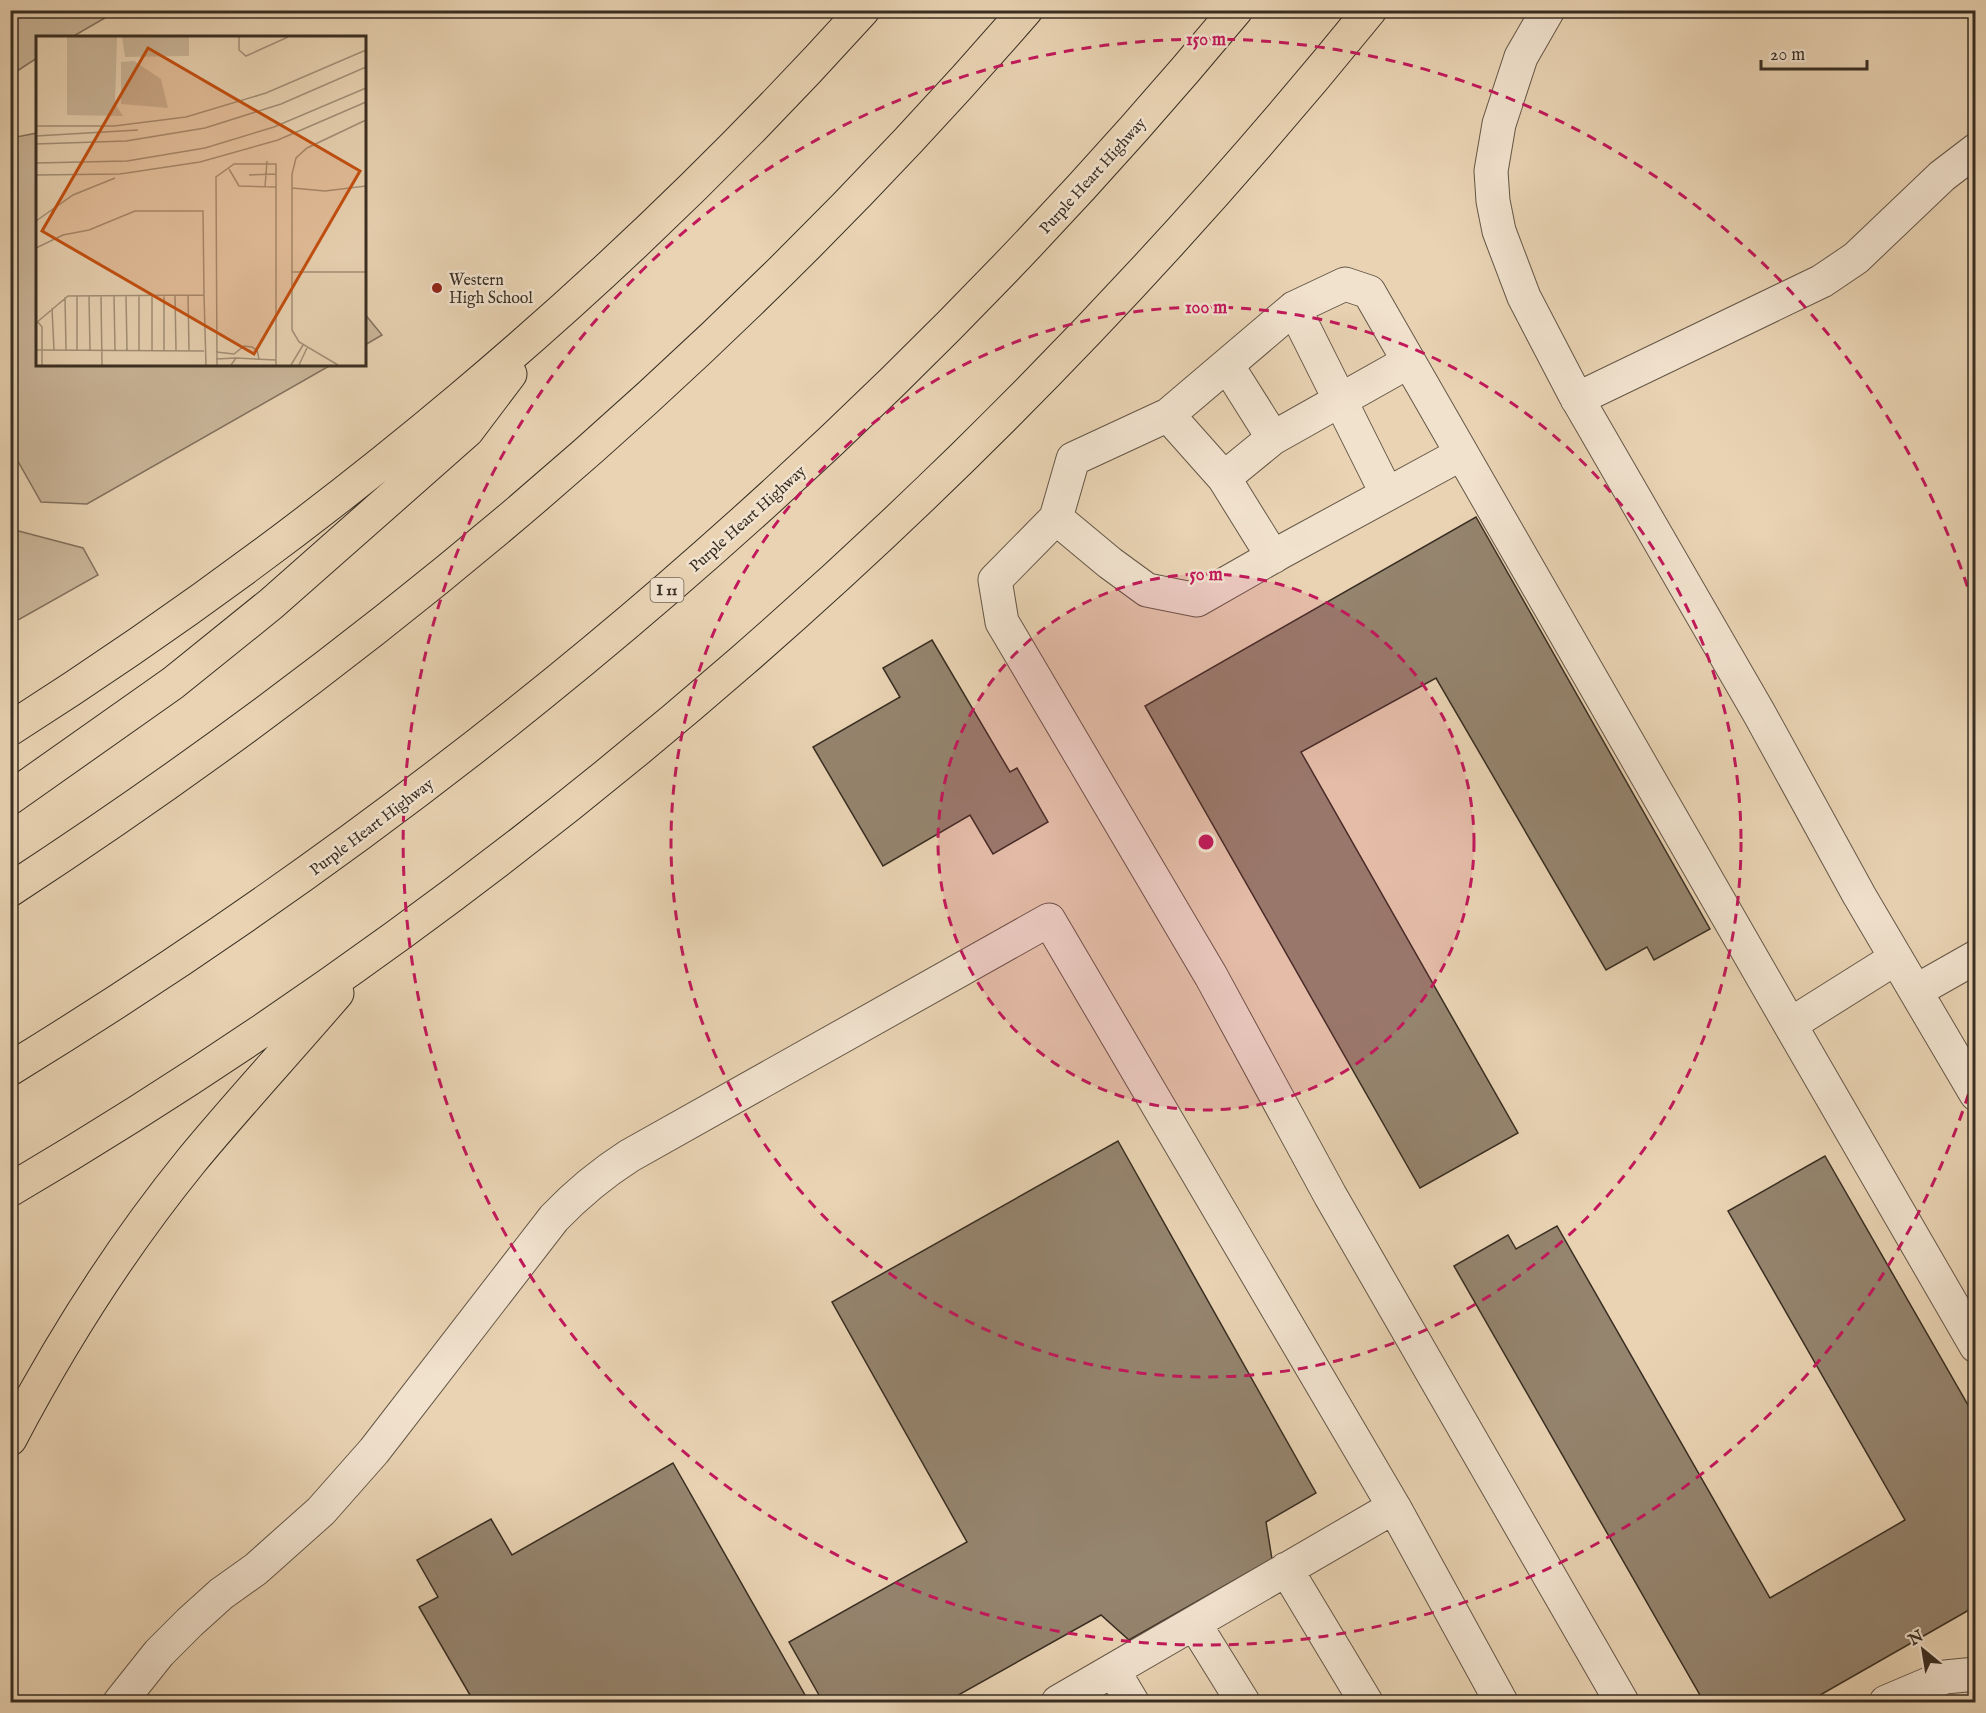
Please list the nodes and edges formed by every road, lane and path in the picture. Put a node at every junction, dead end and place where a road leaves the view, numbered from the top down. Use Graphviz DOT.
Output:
graph roads {
  1 [pos="863,10"];
  2 [pos="1026,10"];
  3 [pos="1236,10"];
  4 [pos="1370,10"];
  5 [pos="1548,10"];
  6 [pos="1976,150"];
  7 [pos="1294,308"];
  8 [pos="546,324"];
  9 [pos="1408,362"];
  10 [pos="1227,365"];
  11 [pos="1340,399"];
  12 [pos="1577,399"];
  13 [pos="1168,415"];
  14 [pos="1274,438"];
  15 [pos="1461,454"];
  16 [pos="1224,478"];
  17 [pos="1387,494"];
  18 [pos="1056,518"];
  19 [pos="1273,557"];
  20 [pos="10,729"];
  21 [pos="10,798"];
  22 [pos="10,890"];
  23 [pos="369,955"];
  24 [pos="1976,957"];
  25 [pos="1896,958"];
  26 [pos="1916,991"];
  27 [pos="1791,1024"];
  28 [pos="10,1069"];
  29 [pos="1976,1094"];
  30 [pos="10,1190"];
  31 [pos="1976,1346"];
  32 [pos="10,1439"];
  33 [pos="1394,1507"];
  34 [pos="1286,1569"];
  35 [pos="1194,1623"];
  36 [pos="1113,1670"];
  37 [pos="1976,1674"];
  38 [pos="120,1702"];
  39 [pos="1058,1702"];
  40 [pos="1132,1702"];
  41 [pos="1243,1702"];
  42 [pos="1366,1702"];
  43 [pos="1501,1702"];
  44 [pos="1622,1702"];
  45 [pos="1886,1702"];
  1 -- 8 [label="highway"];
  2 -- 22 [label="highway"];
  3 -- 28 [label="highway, Purple Heart Highway / I 11"];
  4 -- 23 [label="highway"];
  5 -- 12 [label="street"];
  6 -- 12 [label="street"];
  7 -- 9 [label="street"];
  7 -- 10 [label="street"];
  7 -- 11 [label="street"];
  8 -- 20 [label="highway"];
  8 -- 21 [label="highway"];
  9 -- 11 [label="street"];
  9 -- 15 [label="street"];
  10 -- 13 [label="street"];
  10 -- 14 [label="street"];
  11 -- 14 [label="street"];
  11 -- 17 [label="street"];
  12 -- 25 [label="street"];
  13 -- 16 [label="street"];
  13 -- 18 [label="street"];
  14 -- 16 [label="street"];
  15 -- 17 [label="street"];
  15 -- 27 [label="street"];
  16 -- 19 [label="street"];
  17 -- 19 [label="street"];
  18 -- 19 [label="street"];
  18 -- 44 [label="street"];
  23 -- 30 [label="highway"];
  23 -- 32 [label="highway"];
  24 -- 26 [label="street"];
  25 -- 26 [label="street"];
  25 -- 27 [label="street"];
  26 -- 29 [label="street"];
  27 -- 31 [label="street"];
  33 -- 34 [label="street"];
  33 -- 38 [label="street"];
  33 -- 43 [label="street"];
  34 -- 35 [label="street"];
  34 -- 42 [label="street"];
  35 -- 36 [label="street"];
  35 -- 41 [label="street"];
  36 -- 39 [label="street"];
  36 -- 40 [label="street"];
  37 -- 45 [label="street"];
}
